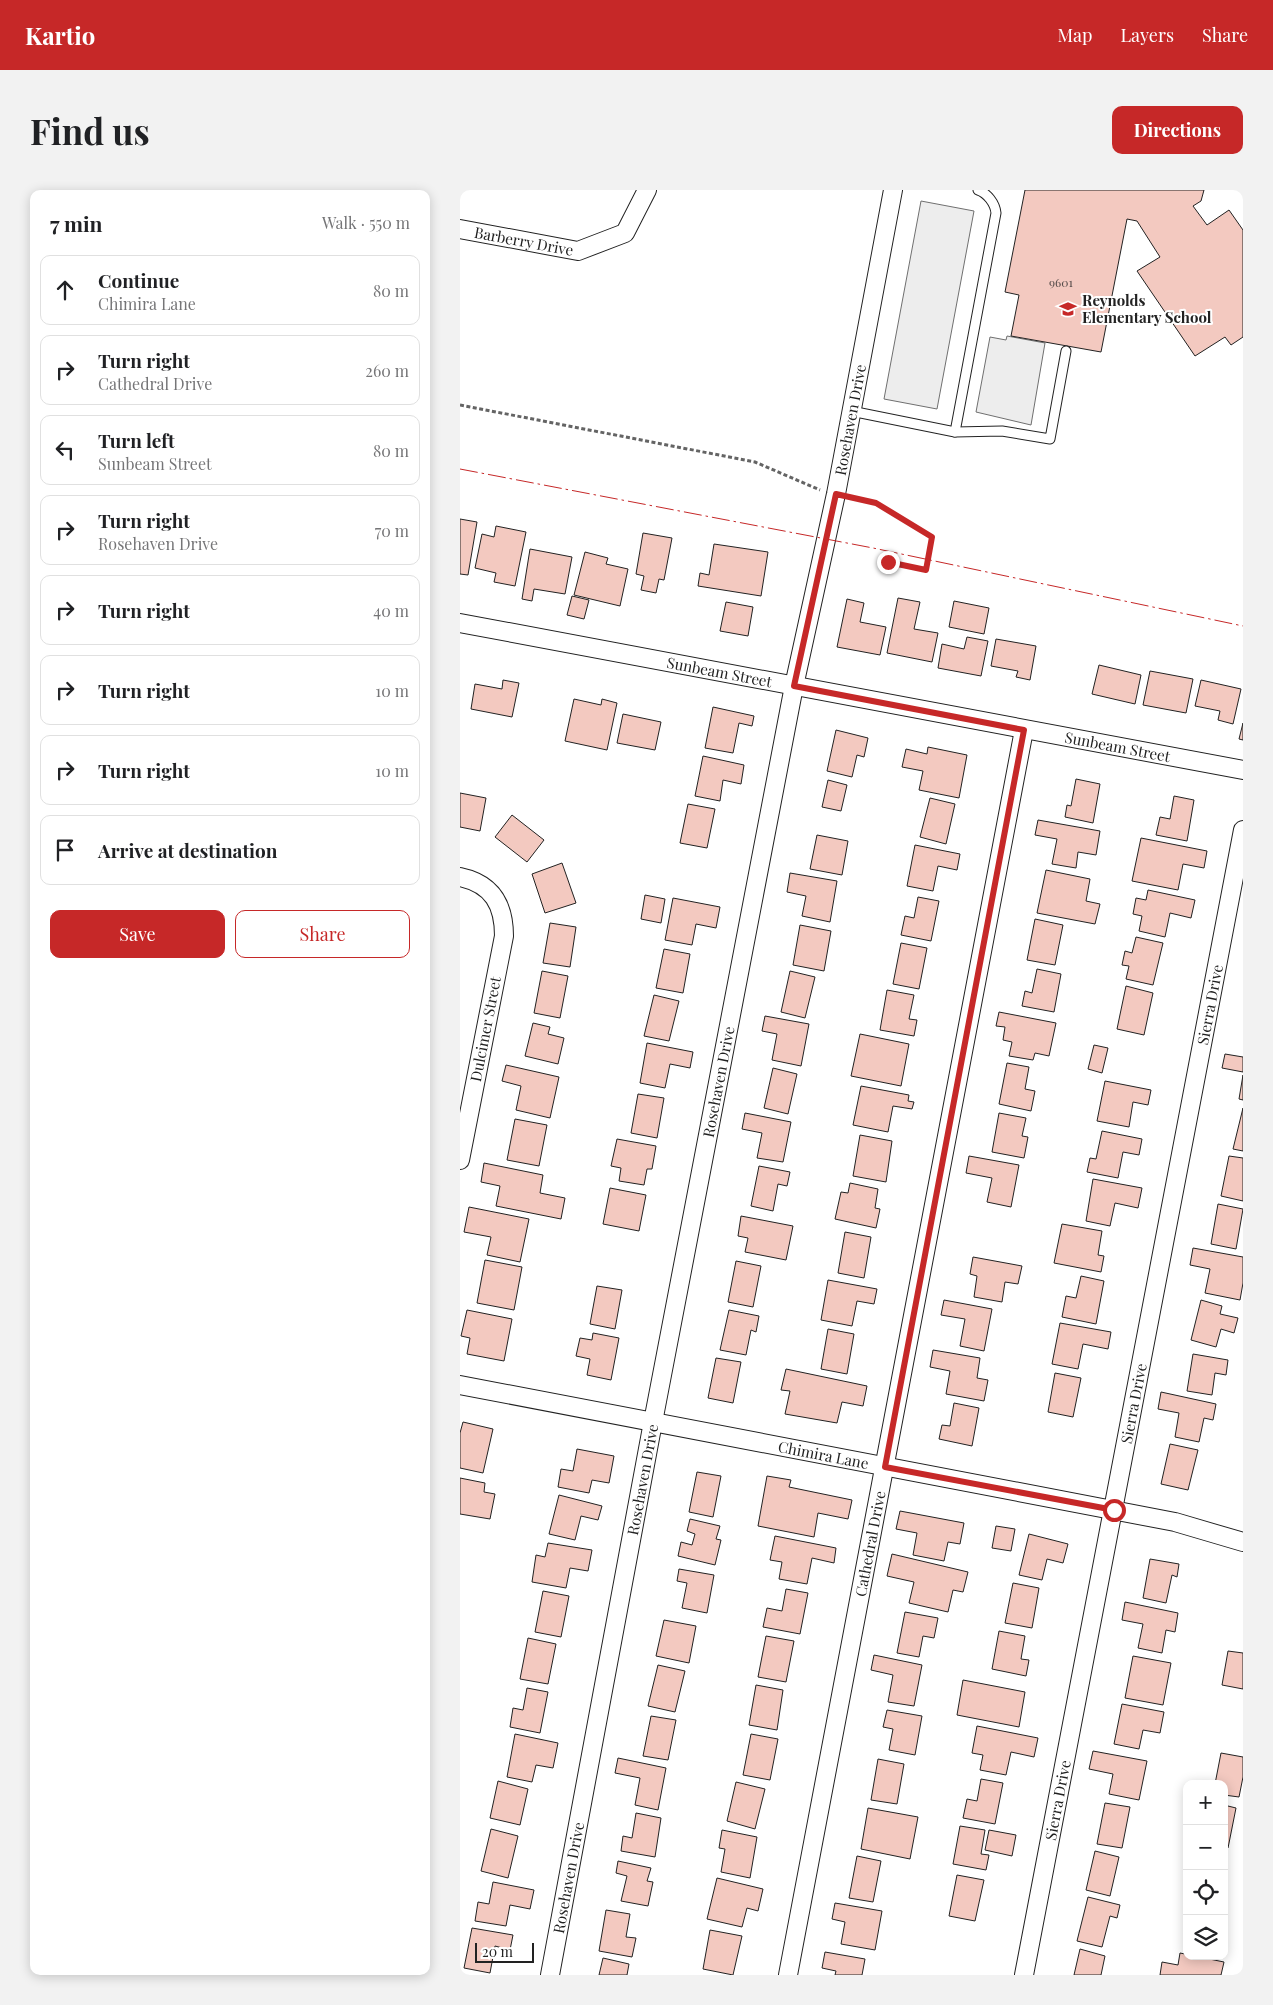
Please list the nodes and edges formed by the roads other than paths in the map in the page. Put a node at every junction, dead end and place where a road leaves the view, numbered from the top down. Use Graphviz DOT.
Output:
graph roads {
  1 [pos="647,190"];
  2 [pos="893,190"];
  3 [pos="978,190"];
  4 [pos="460,229"];
  5 [pos="1066,351"];
  6 [pos="851,411"];
  7 [pos="955,432"];
  8 [pos="460,623"];
  9 [pos="794,686"];
  10 [pos="1024,730"];
  11 [pos="1243,770"];
  12 [pos="1243,830"];
  13 [pos="460,877"];
  14 [pos="463,1132"];
  15 [pos="460,1160"];
  16 [pos="460,1385"];
  17 [pos="653,1422"];
  18 [pos="885,1467"];
  19 [pos="1114,1510"];
  20 [pos="1243,1542"];
  21 [pos="550,1975"];
  22 [pos="788,1975"];
  23 [pos="1024,1975"];
  1 -- 4 [label="street, Barberry Drive"];
  2 -- 6 [label="street, Rosehaven Drive"];
  3 -- 7 [label="lane"];
  5 -- 7 [label="lane"];
  6 -- 7 [label="lane"];
  6 -- 9 [label="street, Rosehaven Drive"];
  8 -- 9 [label="street, Sunbeam Street"];
  9 -- 10 [label="street, Sunbeam Street"];
  9 -- 17 [label="street, Rosehaven Drive"];
  10 -- 11 [label="street, Sunbeam Street"];
  10 -- 18 [label="street, Cathedral Drive"];
  12 -- 19 [label="street, Sierra Drive"];
  13 -- 14 [label="street, Dulcimer Street"];
  14 -- 15 [label="street, Dulcimer Street"];
  16 -- 17 [label="street, Chimira Lane"];
  17 -- 18 [label="street, Chimira Lane"];
  17 -- 21 [label="street, Rosehaven Drive"];
  18 -- 19 [label="street, Chimira Lane"];
  18 -- 22 [label="street, Cathedral Drive"];
  19 -- 20 [label="street, Chimira Lane"];
  19 -- 23 [label="street, Sierra Drive"];
}
